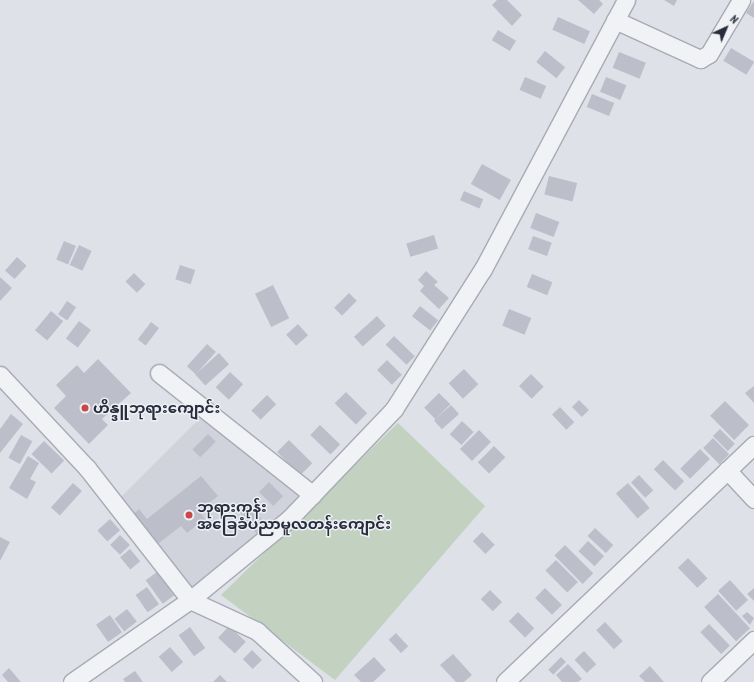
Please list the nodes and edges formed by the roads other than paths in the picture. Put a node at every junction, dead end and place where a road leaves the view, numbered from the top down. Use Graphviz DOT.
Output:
graph roads {
  1 [pos="626,0"];
  2 [pos="741,0"];
  3 [pos="615,20"];
  4 [pos="159,373"];
  5 [pos="0,375"];
  6 [pos="754,445"];
  7 [pos="727,470"];
  8 [pos="313,494"];
  9 [pos="754,499"];
  10 [pos="190,600"];
  11 [pos="754,640"];
  12 [pos="72,682"];
  13 [pos="313,682"];
  14 [pos="505,682"];
  15 [pos="710,682"];
  1 -- 3 [label="street"];
  2 -- 3 [label="street"];
  3 -- 8 [label="street"];
  4 -- 8 [label="street"];
  5 -- 10 [label="street"];
  6 -- 7 [label="street"];
  7 -- 9 [label="street"];
  7 -- 14 [label="street"];
  8 -- 10 [label="street"];
  10 -- 12 [label="street"];
  10 -- 13 [label="street"];
  11 -- 15 [label="street"];
}
